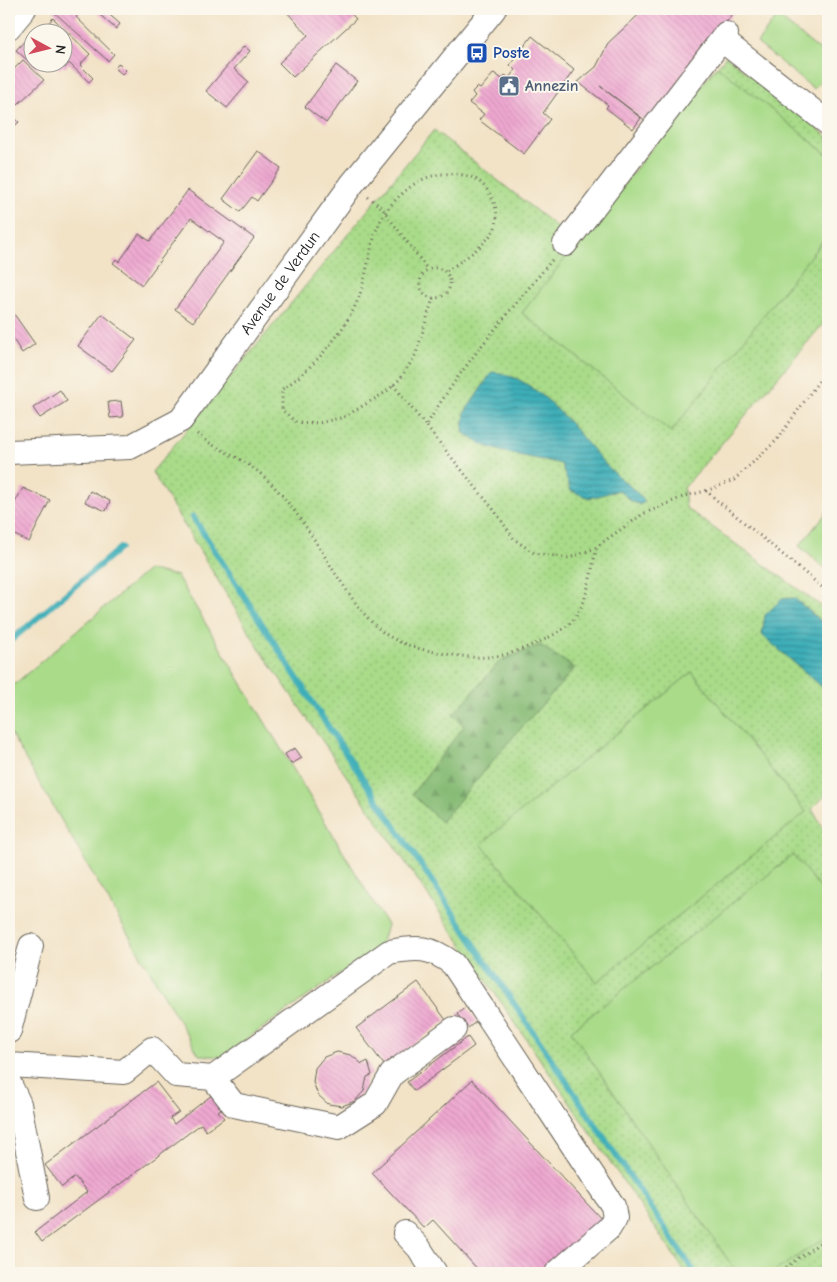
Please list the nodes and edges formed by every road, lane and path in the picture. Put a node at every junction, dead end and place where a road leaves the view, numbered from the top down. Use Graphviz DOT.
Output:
graph roads {
  1 [pos="24,9"];
  2 [pos="494,9"];
  3 [pos="9,27"];
  4 [pos="828,123"];
  5 [pos="352,184"];
  6 [pos="385,212"];
  7 [pos="565,244"];
  8 [pos="428,270"];
  9 [pos="445,272"];
  10 [pos="433,298"];
  11 [pos="828,368"];
  12 [pos="393,385"];
  13 [pos="181,420"];
  14 [pos="426,426"];
  15 [pos="9,452"];
  16 [pos="706,491"];
  17 [pos="597,546"];
  18 [pos="828,592"];
  19 [pos="31,946"];
  20 [pos="454,1029"];
  21 [pos="9,1031"];
  22 [pos="9,1065"];
  23 [pos="213,1078"];
  24 [pos="9,1083"];
  25 [pos="37,1198"];
  26 [pos="405,1233"];
  27 [pos="828,1237"];
  28 [pos="434,1273"];
  29 [pos="557,1273"];
  30 [pos="778,1273"];
  1 -- 3 [label="street"];
  2 -- 5 [label="street, Avenue de Verdun"];
  4 -- 7 [label="street"];
  5 -- 6 [label="path"];
  5 -- 13 [label="street, Avenue de Verdun"];
  6 -- 8 [label="path"];
  6 -- 9 [label="path"];
  6 -- 12 [label="path"];
  7 -- 14 [label="path"];
  8 -- 9 [label="path"];
  8 -- 10 [label="path"];
  9 -- 10 [label="path"];
  10 -- 12 [label="path"];
  11 -- 16 [label="path"];
  12 -- 14 [label="path"];
  13 -- 15 [label="street, Avenue de Verdun"];
  13 -- 17 [label="path"];
  14 -- 17 [label="path"];
  16 -- 17 [label="path"];
  16 -- 18 [label="path"];
  19 -- 21 [label="street"];
  20 -- 23 [label="street"];
  22 -- 23 [label="street"];
  23 -- 29 [label="street"];
  24 -- 25 [label="street"];
  26 -- 28 [label="street"];
  27 -- 30 [label="path"];
}
